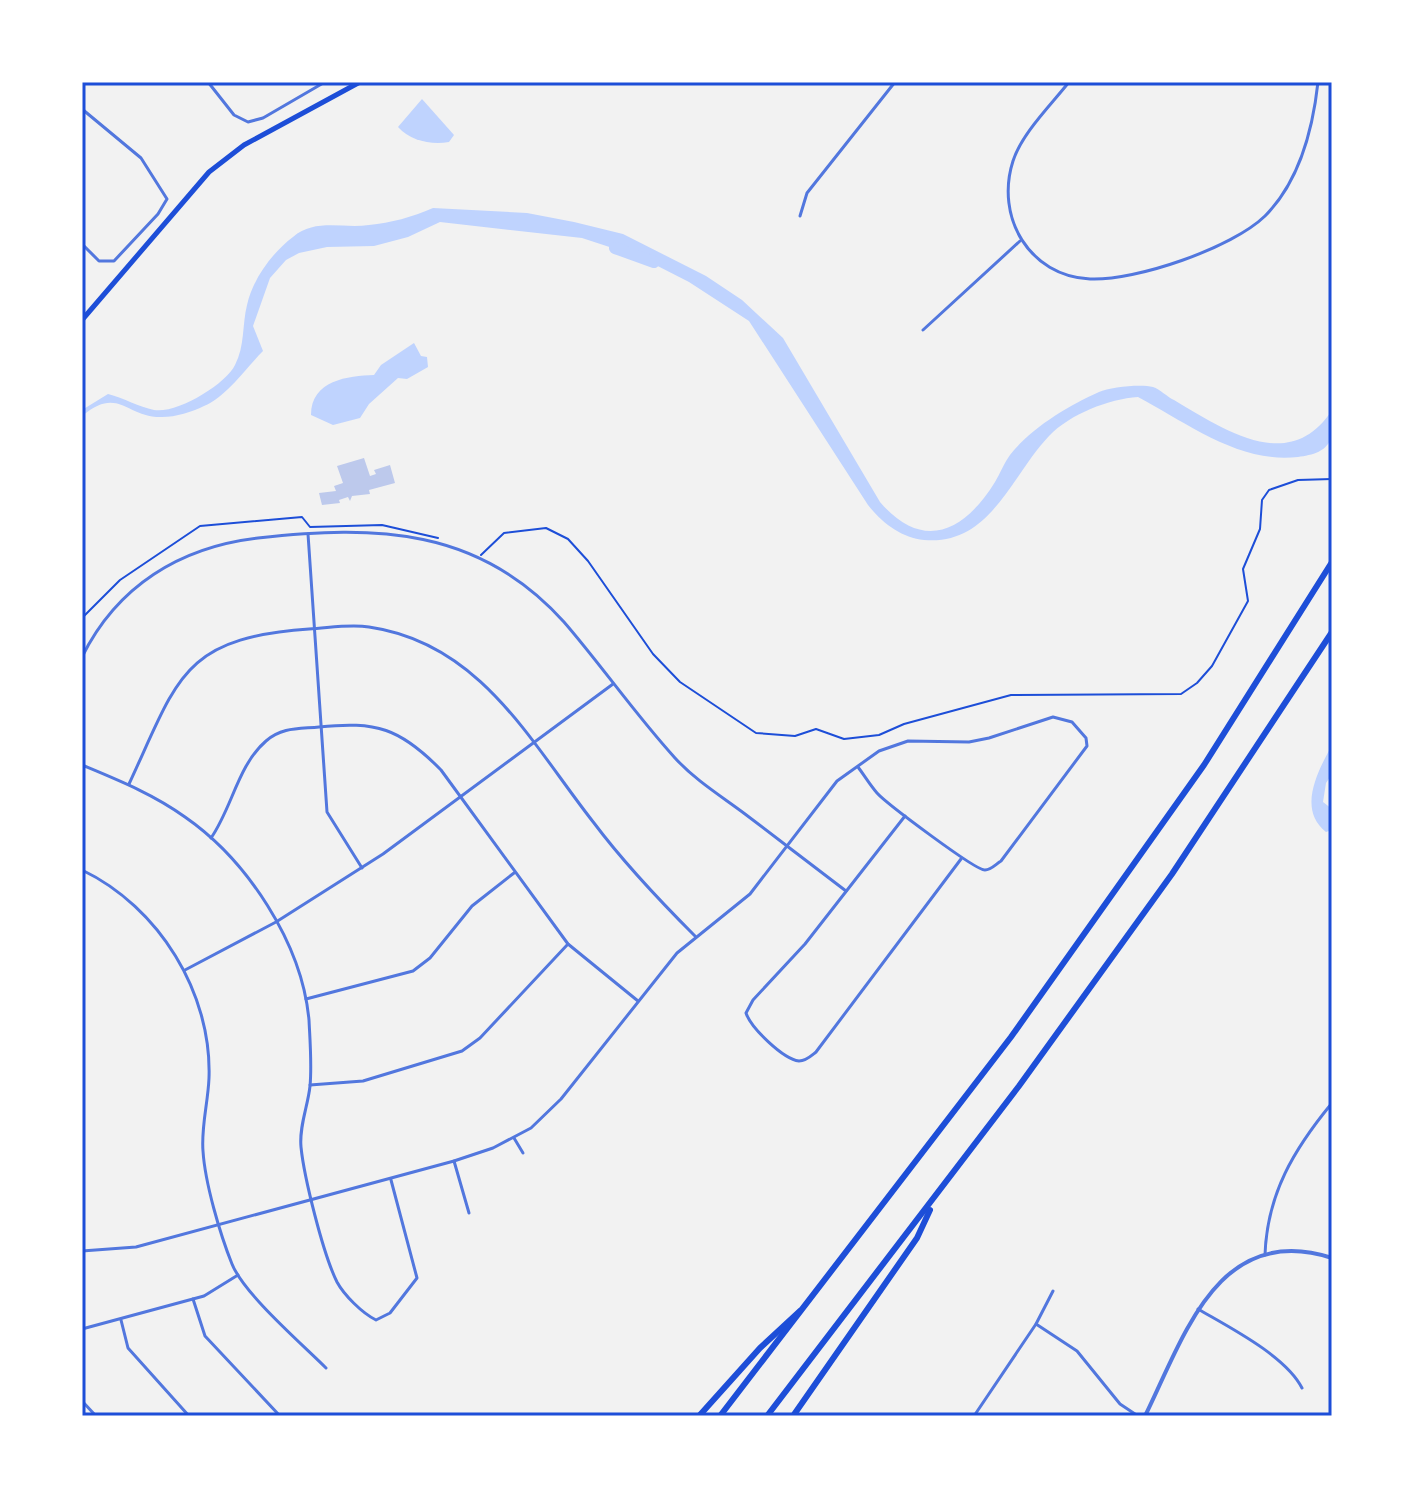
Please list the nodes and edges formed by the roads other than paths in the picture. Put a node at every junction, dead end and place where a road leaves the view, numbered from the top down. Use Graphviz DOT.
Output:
graph roads {
  1 [pos="208,82"];
  2 [pos="325,82"];
  3 [pos="360,82"];
  4 [pos="895,82"];
  5 [pos="1069,82"];
  6 [pos="1318,82"];
  7 [pos="82,109"];
  8 [pos="800,216"];
  9 [pos="1020,241"];
  10 [pos="82,244"];
  11 [pos="82,320"];
  12 [pos="923,330"];
  13 [pos="307,532"];
  14 [pos="1332,562"];
  15 [pos="314,629"];
  16 [pos="1332,632"];
  17 [pos="82,657"];
  18 [pos="613,684"];
  19 [pos="319,727"];
  20 [pos="533,740"];
  21 [pos="82,765"];
  22 [pos="858,767"];
  23 [pos="129,784"];
  24 [pos="460,798"];
  25 [pos="905,816"];
  26 [pos="211,838"];
  27 [pos="785,844"];
  28 [pos="961,859"];
  29 [pos="362,868"];
  30 [pos="82,870"];
  31 [pos="514,872"];
  32 [pos="846,891"];
  33 [pos="276,922"];
  34 [pos="695,936"];
  35 [pos="568,944"];
  36 [pos="184,970"];
  37 [pos="306,999"];
  38 [pos="638,1001"];
  39 [pos="310,1085"];
  40 [pos="1332,1103"];
  41 [pos="514,1138"];
  42 [pos="523,1153"];
  43 [pos="454,1161"];
  44 [pos="390,1178"];
  45 [pos="313,1200"];
  46 [pos="935,1200"];
  47 [pos="469,1213"];
  48 [pos="221,1223"];
  49 [pos="82,1251"];
  50 [pos="1265,1255"];
  51 [pos="1332,1258"];
  52 [pos="238,1275"];
  53 [pos="1053,1291"];
  54 [pos="193,1299"];
  55 [pos="811,1301"];
  56 [pos="1198,1309"];
  57 [pos="121,1320"];
  58 [pos="1036,1324"];
  59 [pos="82,1329"];
  60 [pos="326,1368"];
  61 [pos="1302,1388"];
  62 [pos="82,1401"];
  63 [pos="96,1416"];
  64 [pos="189,1416"];
  65 [pos="280,1416"];
  66 [pos="699,1416"];
  67 [pos="720,1416"];
  68 [pos="767,1416"];
  69 [pos="793,1416"];
  70 [pos="974,1416"];
  71 [pos="1138,1416"];
  72 [pos="1145,1416"];
  1 -- 2 [label="street"];
  3 -- 11 [label="main road"];
  4 -- 8 [label="street"];
  5 -- 9 [label="street"];
  6 -- 9 [label="street"];
  7 -- 10 [label="street"];
  9 -- 12 [label="street"];
  13 -- 15 [label="street"];
  13 -- 17 [label="street"];
  13 -- 18 [label="street"];
  14 -- 55 [label="highway"];
  15 -- 19 [label="street"];
  15 -- 20 [label="street"];
  15 -- 23 [label="street"];
  16 -- 46 [label="highway"];
  18 -- 20 [label="street"];
  18 -- 27 [label="street"];
  19 -- 24 [label="street"];
  19 -- 26 [label="street"];
  19 -- 29 [label="street"];
  20 -- 24 [label="street"];
  20 -- 34 [label="street"];
  21 -- 23 [label="street"];
  22 -- 25 [label="street"];
  22 -- 27 [label="street"];
  22 -- 28 [label="street"];
  23 -- 26 [label="street"];
  24 -- 29 [label="street"];
  24 -- 31 [label="street"];
  25 -- 28 [label="street"];
  25 -- 32 [label="street"];
  26 -- 33 [label="street"];
  27 -- 32 [label="street"];
  27 -- 34 [label="street"];
  28 -- 32 [label="street"];
  29 -- 33 [label="street"];
  30 -- 36 [label="street"];
  31 -- 35 [label="street"];
  31 -- 37 [label="street"];
  33 -- 36 [label="street"];
  33 -- 37 [label="street"];
  34 -- 38 [label="street"];
  35 -- 38 [label="street"];
  35 -- 39 [label="street"];
  36 -- 48 [label="street"];
  37 -- 39 [label="street"];
  38 -- 41 [label="street"];
  39 -- 45 [label="street"];
  40 -- 50 [label="street"];
  41 -- 42 [label="street"];
  41 -- 43 [label="street"];
  43 -- 44 [label="street"];
  43 -- 47 [label="street"];
  44 -- 45 [label="street"];
  44 -- 45 [label="street"];
  45 -- 48 [label="street"];
  46 -- 68 [label="highway"];
  46 -- 69 [label="highway"];
  48 -- 49 [label="street"];
  48 -- 52 [label="street"];
  50 -- 51 [label="street"];
  50 -- 56 [label="street"];
  52 -- 54 [label="street"];
  52 -- 60 [label="street"];
  53 -- 58 [label="street"];
  54 -- 57 [label="street"];
  54 -- 65 [label="street"];
  55 -- 66 [label="highway"];
  55 -- 67 [label="highway"];
  56 -- 61 [label="street"];
  56 -- 72 [label="street"];
  57 -- 59 [label="street"];
  57 -- 64 [label="street"];
  58 -- 70 [label="street"];
  58 -- 71 [label="street"];
  62 -- 63 [label="street"];
}
